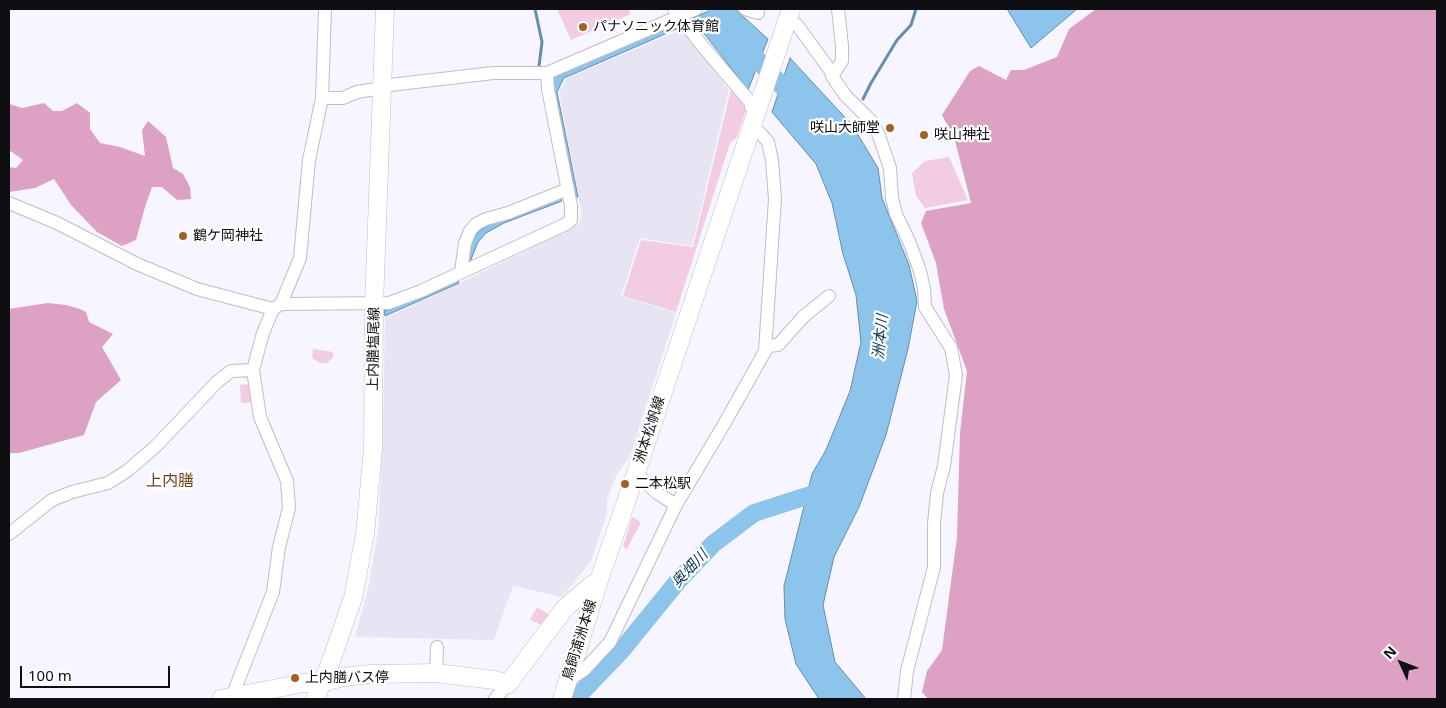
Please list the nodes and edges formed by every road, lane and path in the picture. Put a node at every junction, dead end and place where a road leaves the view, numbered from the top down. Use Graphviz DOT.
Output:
graph roads {
  1 [pos="325,9"];
  2 [pos="385,9"];
  3 [pos="696,9"];
  4 [pos="745,9"];
  5 [pos="838,9"];
  6 [pos="758,12"];
  7 [pos="679,13"];
  8 [pos="788,18"];
  9 [pos="547,73"];
  10 [pos="832,76"];
  11 [pos="382,88"];
  12 [pos="322,98"];
  13 [pos="755,106"];
  14 [pos="751,127"];
  15 [pos="568,189"];
  16 [pos="9,203"];
  17 [pos="461,272"];
  18 [pos="829,296"];
  19 [pos="374,304"];
  20 [pos="277,306"];
  21 [pos="765,351"];
  22 [pos="253,370"];
  23 [pos="637,470"];
  24 [pos="676,505"];
  25 [pos="9,534"];
  26 [pos="598,580"];
  27 [pos="437,647"];
  28 [pos="436,673"];
  29 [pos="566,682"];
  30 [pos="508,684"];
  31 [pos="318,691"];
  32 [pos="229,698"];
  33 [pos="495,699"];
  34 [pos="562,699"];
  35 [pos="904,699"];
  1 -- 12 [label="street"];
  2 -- 11 [label="main road, 上内膳塩尾線"];
  3 -- 7 [label="street"];
  4 -- 6 [label="street"];
  5 -- 10 [label="street"];
  7 -- 9 [label="street"];
  7 -- 13 [label="street"];
  8 -- 10 [label="street"];
  8 -- 13 [label="main road, 洲本松帆線"];
  9 -- 11 [label="street"];
  9 -- 15 [label="street"];
  10 -- 35 [label="street"];
  11 -- 12 [label="street"];
  11 -- 19 [label="main road, 上内膳塩尾線"];
  12 -- 20 [label="street"];
  13 -- 14 [label="main road, 洲本松帆線"];
  14 -- 21 [label="street"];
  14 -- 23 [label="main road, 洲本松帆線"];
  15 -- 17 [label="street"];
  15 -- 17 [label="street"];
  16 -- 20 [label="street"];
  17 -- 19 [label="street"];
  18 -- 21 [label="street"];
  19 -- 20 [label="street"];
  19 -- 31 [label="main road, 上内膳塩尾線"];
  20 -- 22 [label="street"];
  21 -- 24 [label="street"];
  22 -- 25 [label="street"];
  22 -- 32 [label="street"];
  23 -- 24 [label="street"];
  23 -- 26 [label="main road, 洲本松帆線"];
  24 -- 29 [label="street"];
  26 -- 29 [label="main road, 鳥飼浦洲本線"];
  26 -- 30 [label="main road"];
  27 -- 28 [label="street"];
  28 -- 30 [label="main road"];
  28 -- 31 [label="main road"];
  29 -- 34 [label="main road, 鳥飼浦洲本線"];
  30 -- 33 [label="street"];
  31 -- 32 [label="main road"];
}
